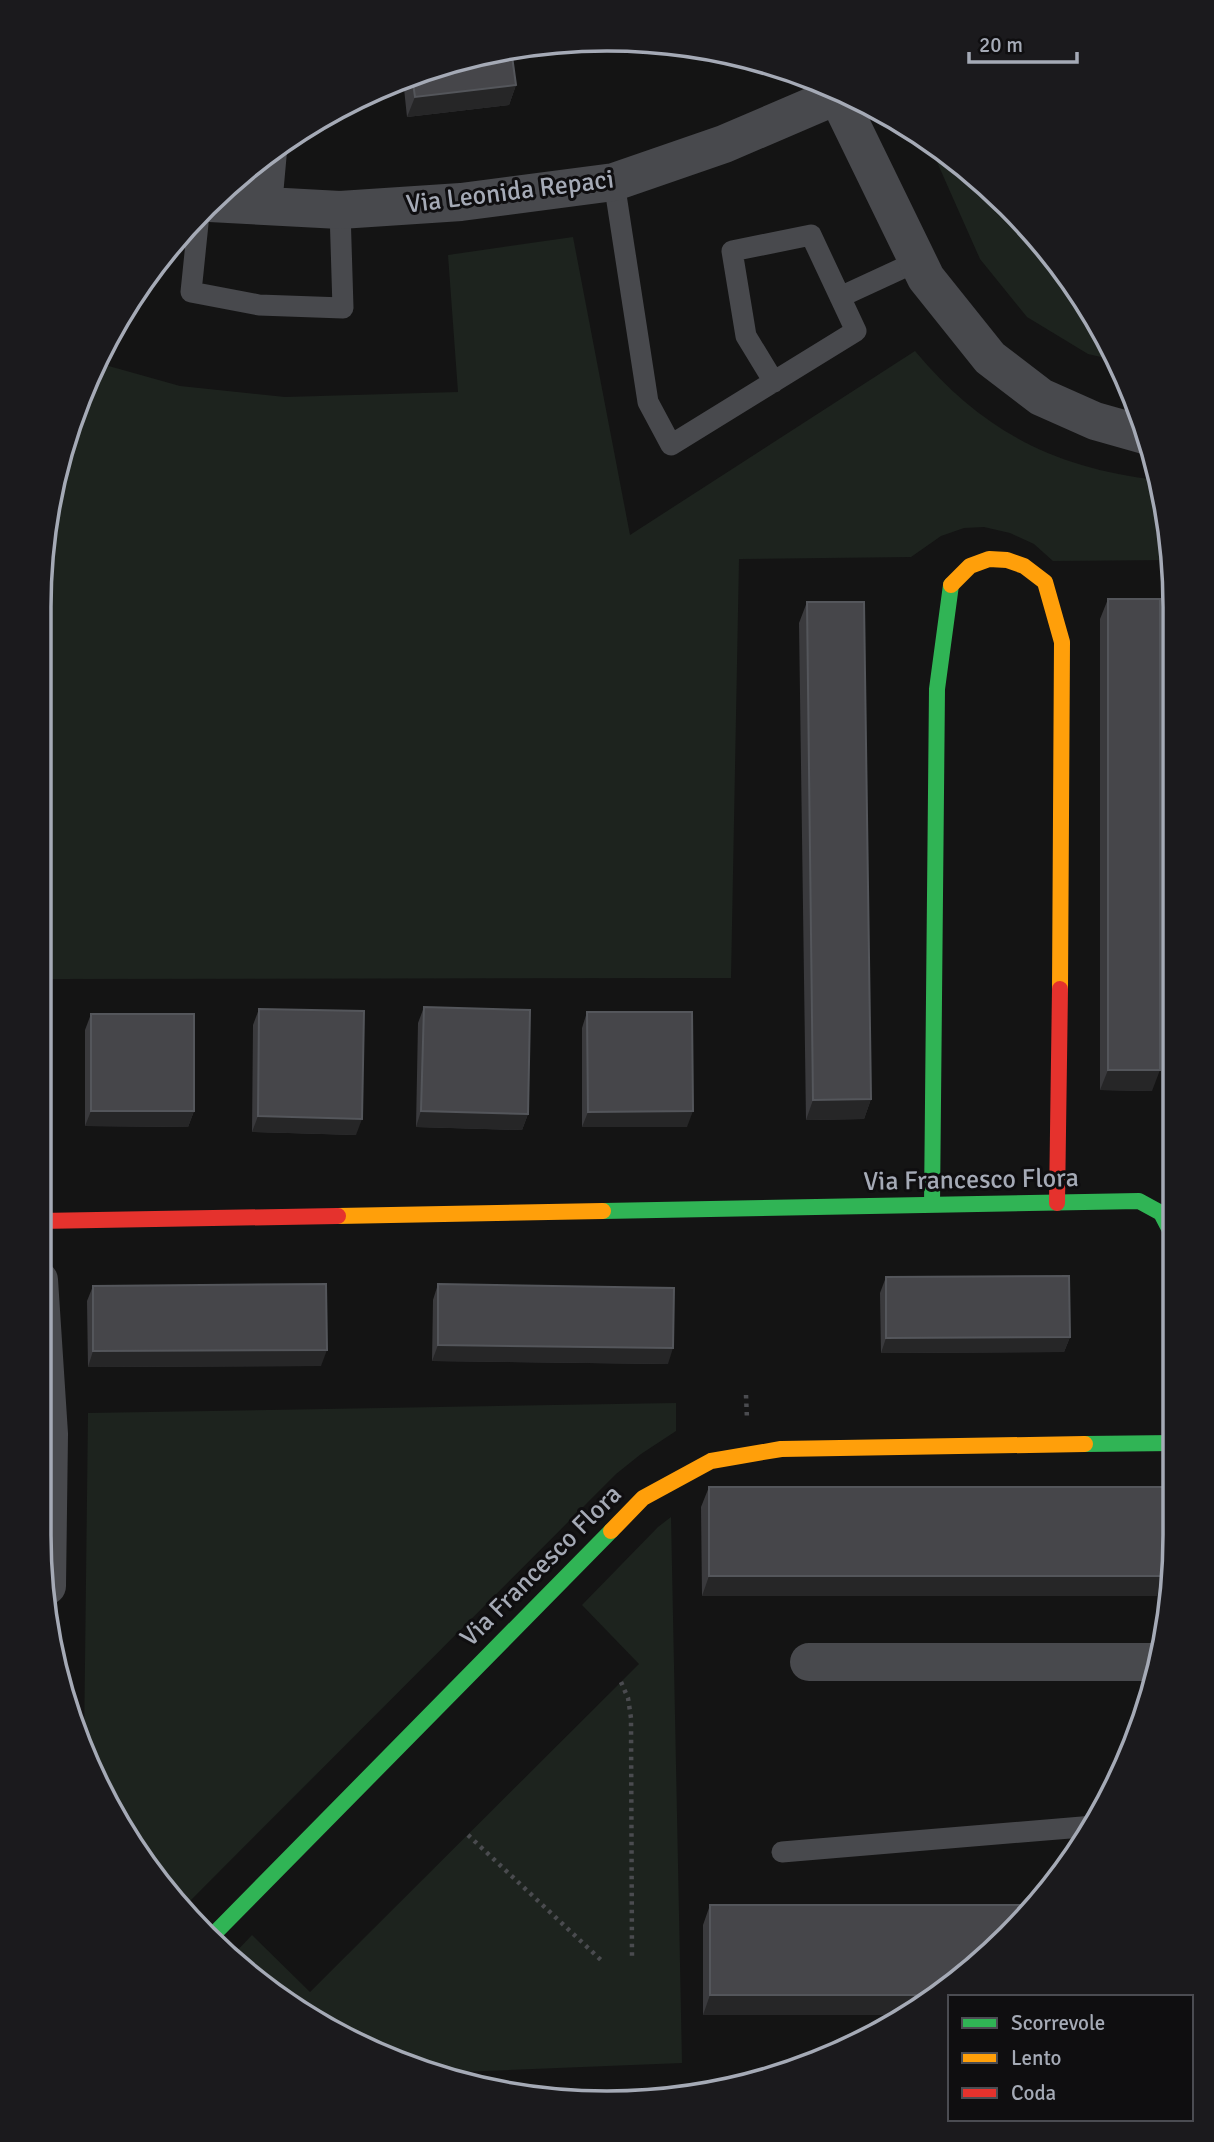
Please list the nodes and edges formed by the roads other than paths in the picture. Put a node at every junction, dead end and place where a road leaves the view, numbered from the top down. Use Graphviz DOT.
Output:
graph roads {
  1 [pos="829,97"];
  2 [pos="843,103"];
  3 [pos="267,167"];
  4 [pos="614,182"];
  5 [pos="225,204"];
  6 [pos="263,206"];
  7 [pos="340,210"];
  8 [pos="197,231"];
  9 [pos="918,261"];
  10 [pos="840,297"];
  11 [pos="774,382"];
  12 [pos="1135,432"];
  13 [pos="1057,1203"];
  14 [pos="932,1205"];
  15 [pos="1163,1217"];
  16 [pos="51,1221"];
  17 [pos="1163,1443"];
  18 [pos="809,1662"];
  19 [pos="1148,1662"];
  20 [pos="1080,1827"];
  21 [pos="782,1852"];
  22 [pos="217,1931"];
  1 -- 4 [label="street, Via Leonida Repaci"];
  2 -- 9 [label="street"];
  3 -- 6 [label="street"];
  4 -- 7 [label="street, Via Leonida Repaci"];
  4 -- 11 [label="lane"];
  5 -- 6 [label="street, Via Leonida Repaci"];
  6 -- 7 [label="street, Via Leonida Repaci"];
  7 -- 8 [label="lane"];
  9 -- 10 [label="lane"];
  9 -- 12 [label="street"];
  10 -- 11 [label="lane"];
  10 -- 11 [label="lane"];
  13 -- 14 [label="street, Via Francesco Flora"];
  13 -- 14 [label="street"];
  13 -- 15 [label="street, Via Francesco Flora"];
  14 -- 16 [label="street, Via Francesco Flora"];
  17 -- 22 [label="street, Via Francesco Flora"];
  18 -- 19 [label="street"];
  20 -- 21 [label="lane"];
}
